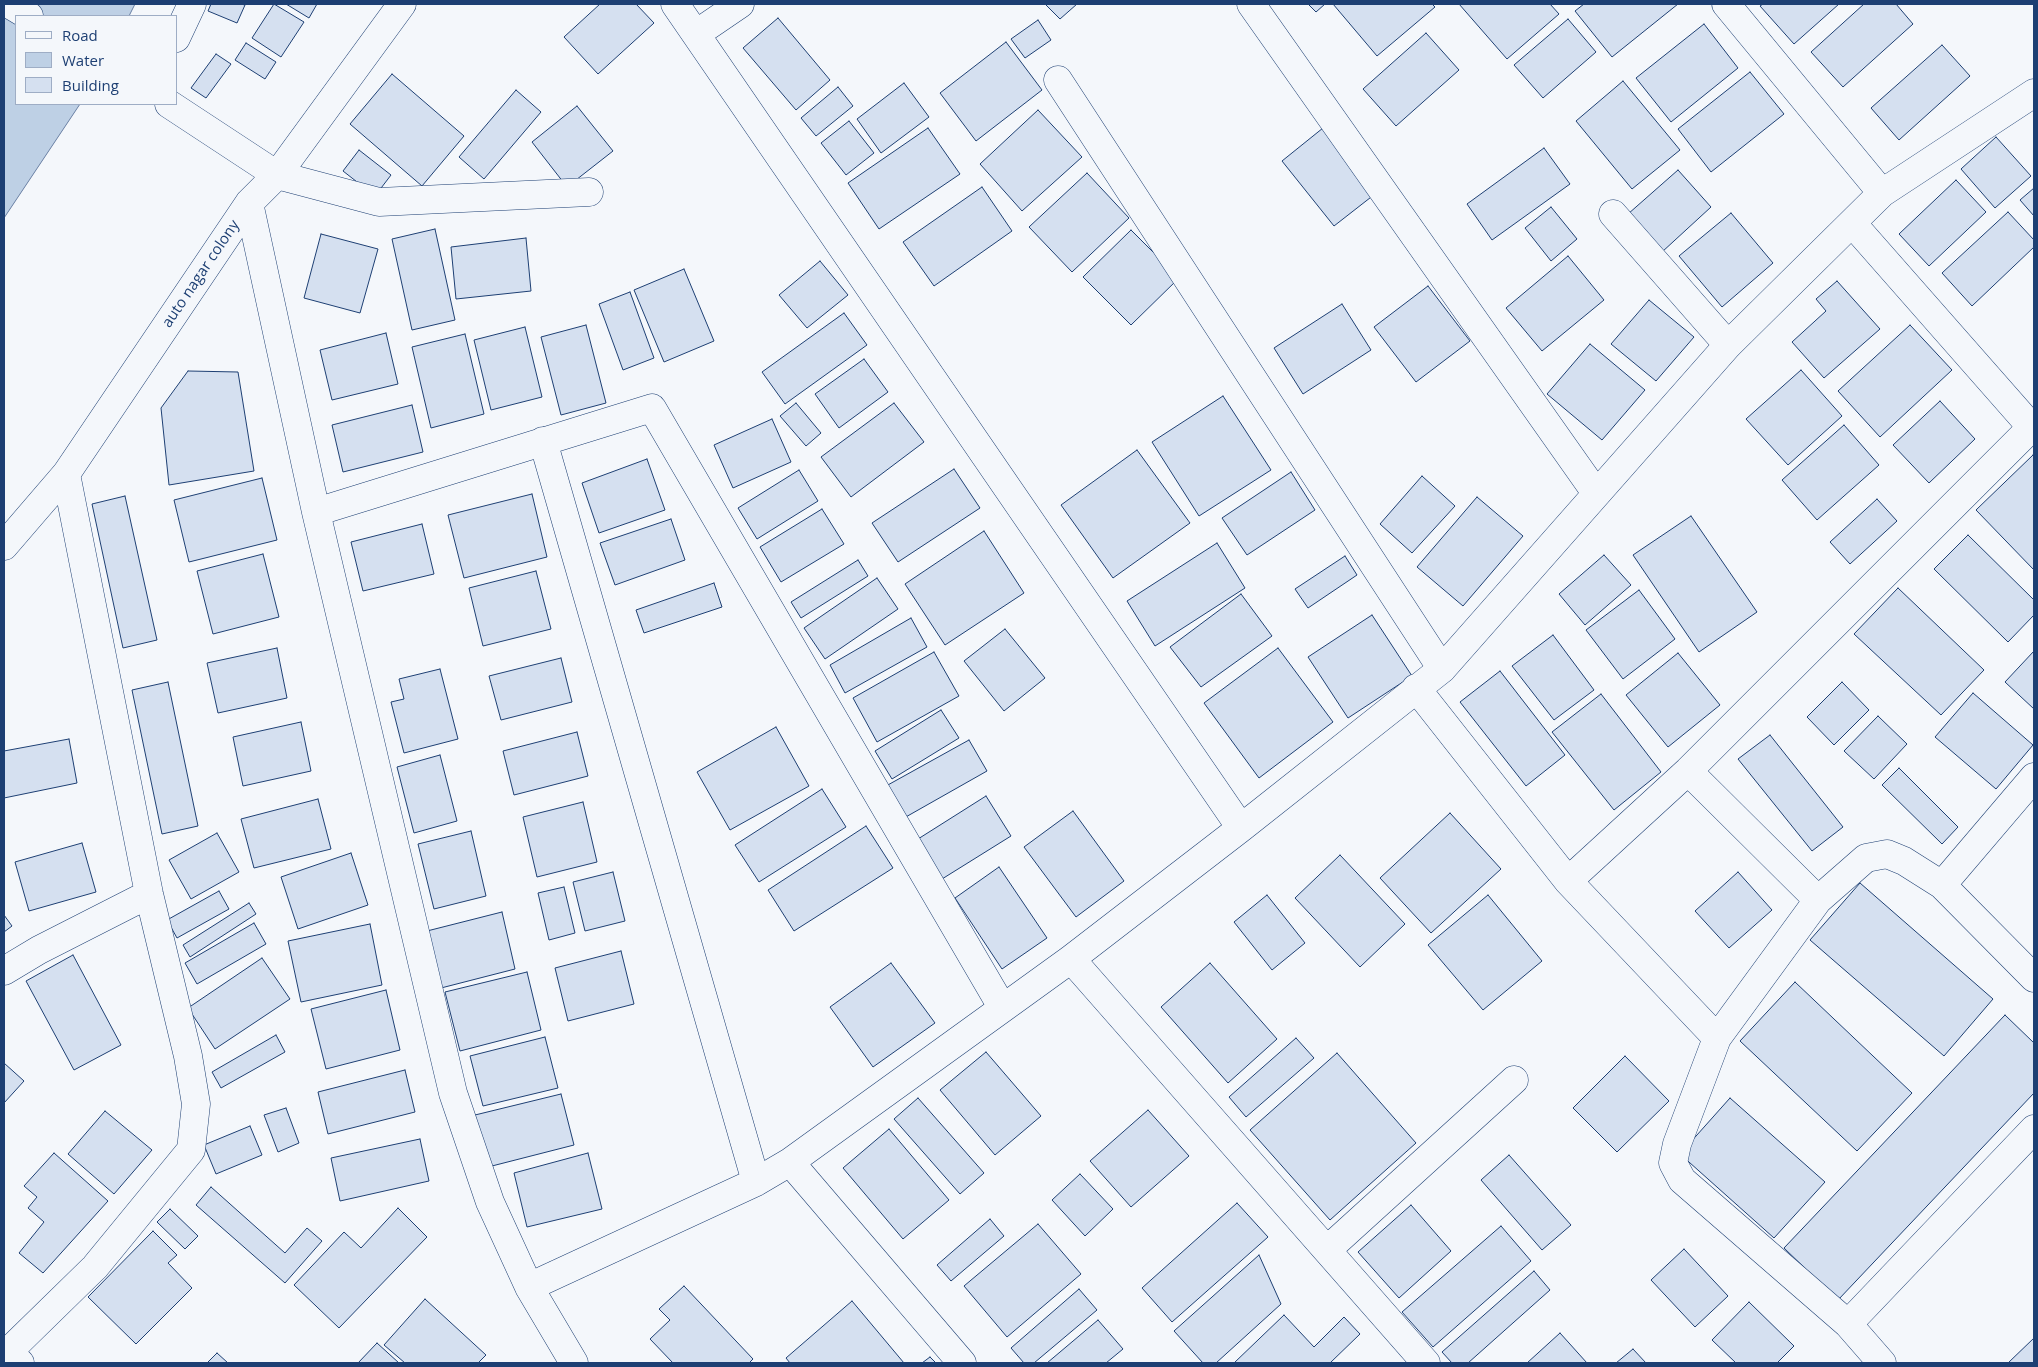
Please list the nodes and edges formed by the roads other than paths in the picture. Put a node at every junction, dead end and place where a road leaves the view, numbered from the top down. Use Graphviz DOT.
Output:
graph roads {
  1 [pos="9,4"];
  2 [pos="192,4"];
  3 [pos="402,4"];
  4 [pos="675,4"];
  5 [pos="740,4"];
  6 [pos="1251,4"];
  7 [pos="1726,4"];
  8 [pos="27,15"];
  9 [pos="178,34"];
  10 [pos="696,34"];
  11 [pos="1058,80"];
  12 [pos="2034,93"];
  13 [pos="171,105"];
  14 [pos="277,175"];
  15 [pos="589,192"];
  16 [pos="1882,193"];
  17 [pos="249,203"];
  18 [pos="1613,214"];
  19 [pos="1852,223"];
  20 [pos="1728,345"];
  21 [pos="2033,429"];
  22 [pos="544,441"];
  23 [pos="66,474"];
  24 [pos="1596,493"];
  25 [pos="316,512"];
  26 [pos="4,546"];
  27 [pos="1442,669"];
  28 [pos="1416,688"];
  29 [pos="1688,771"];
  30 [pos="2034,778"];
  31 [pos="1241,828"];
  32 [pos="1568,881"];
  33 [pos="1942,885"];
  34 [pos="149,894"];
  35 [pos="1818,900"];
  36 [pos="1071,959"];
  37 [pos="4,971"];
  38 [pos="2034,978"];
  39 [pos="1002,1007"];
  40 [pos="1717,1038"];
  41 [pos="1514,1080"];
  42 [pos="2034,1129"];
  43 [pos="790,1162"];
  44 [pos="756,1182"];
  45 [pos="1326,1250"];
  46 [pos="529,1287"];
  47 [pos="1848,1324"];
  48 [pos="10,1355"];
  49 [pos="1422,1362"];
  50 [pos="574,1363"];
  51 [pos="962,1363"];
  52 [pos="1882,1363"];
  1 -- 8 [label="street"];
  2 -- 9 [label="street"];
  3 -- 14 [label="street, auto nagar colony"];
  4 -- 10 [label="street"];
  5 -- 10 [label="street"];
  6 -- 24 [label="street"];
  7 -- 16 [label="street"];
  10 -- 31 [label="street"];
  11 -- 27 [label="street"];
  12 -- 16 [label="street"];
  13 -- 14 [label="street"];
  14 -- 15 [label="street"];
  14 -- 17 [label="street, auto nagar colony"];
  16 -- 19 [label="street"];
  17 -- 23 [label="street, auto nagar colony"];
  17 -- 25 [label="street"];
  18 -- 20 [label="street"];
  19 -- 20 [label="street"];
  19 -- 21 [label="street"];
  20 -- 24 [label="street"];
  21 -- 29 [label="street"];
  22 -- 25 [label="street"];
  22 -- 39 [label="street"];
  22 -- 44 [label="street"];
  23 -- 26 [label="street, auto nagar colony"];
  23 -- 34 [label="street"];
  24 -- 27 [label="street"];
  25 -- 46 [label="street"];
  27 -- 28 [label="street"];
  28 -- 31 [label="street"];
  28 -- 32 [label="street"];
  29 -- 32 [label="street"];
  29 -- 35 [label="street"];
  30 -- 33 [label="street"];
  31 -- 36 [label="street"];
  32 -- 40 [label="street"];
  33 -- 35 [label="street"];
  33 -- 38 [label="street"];
  34 -- 37 [label="street"];
  34 -- 48 [label="street"];
  35 -- 40 [label="street"];
  36 -- 39 [label="street"];
  36 -- 45 [label="street"];
  39 -- 43 [label="street"];
  40 -- 47 [label="street"];
  41 -- 45 [label="street"];
  42 -- 47 [label="street"];
  43 -- 44 [label="street"];
  43 -- 51 [label="street"];
  44 -- 46 [label="street"];
  45 -- 49 [label="street"];
  46 -- 50 [label="street"];
  47 -- 52 [label="street"];
}
